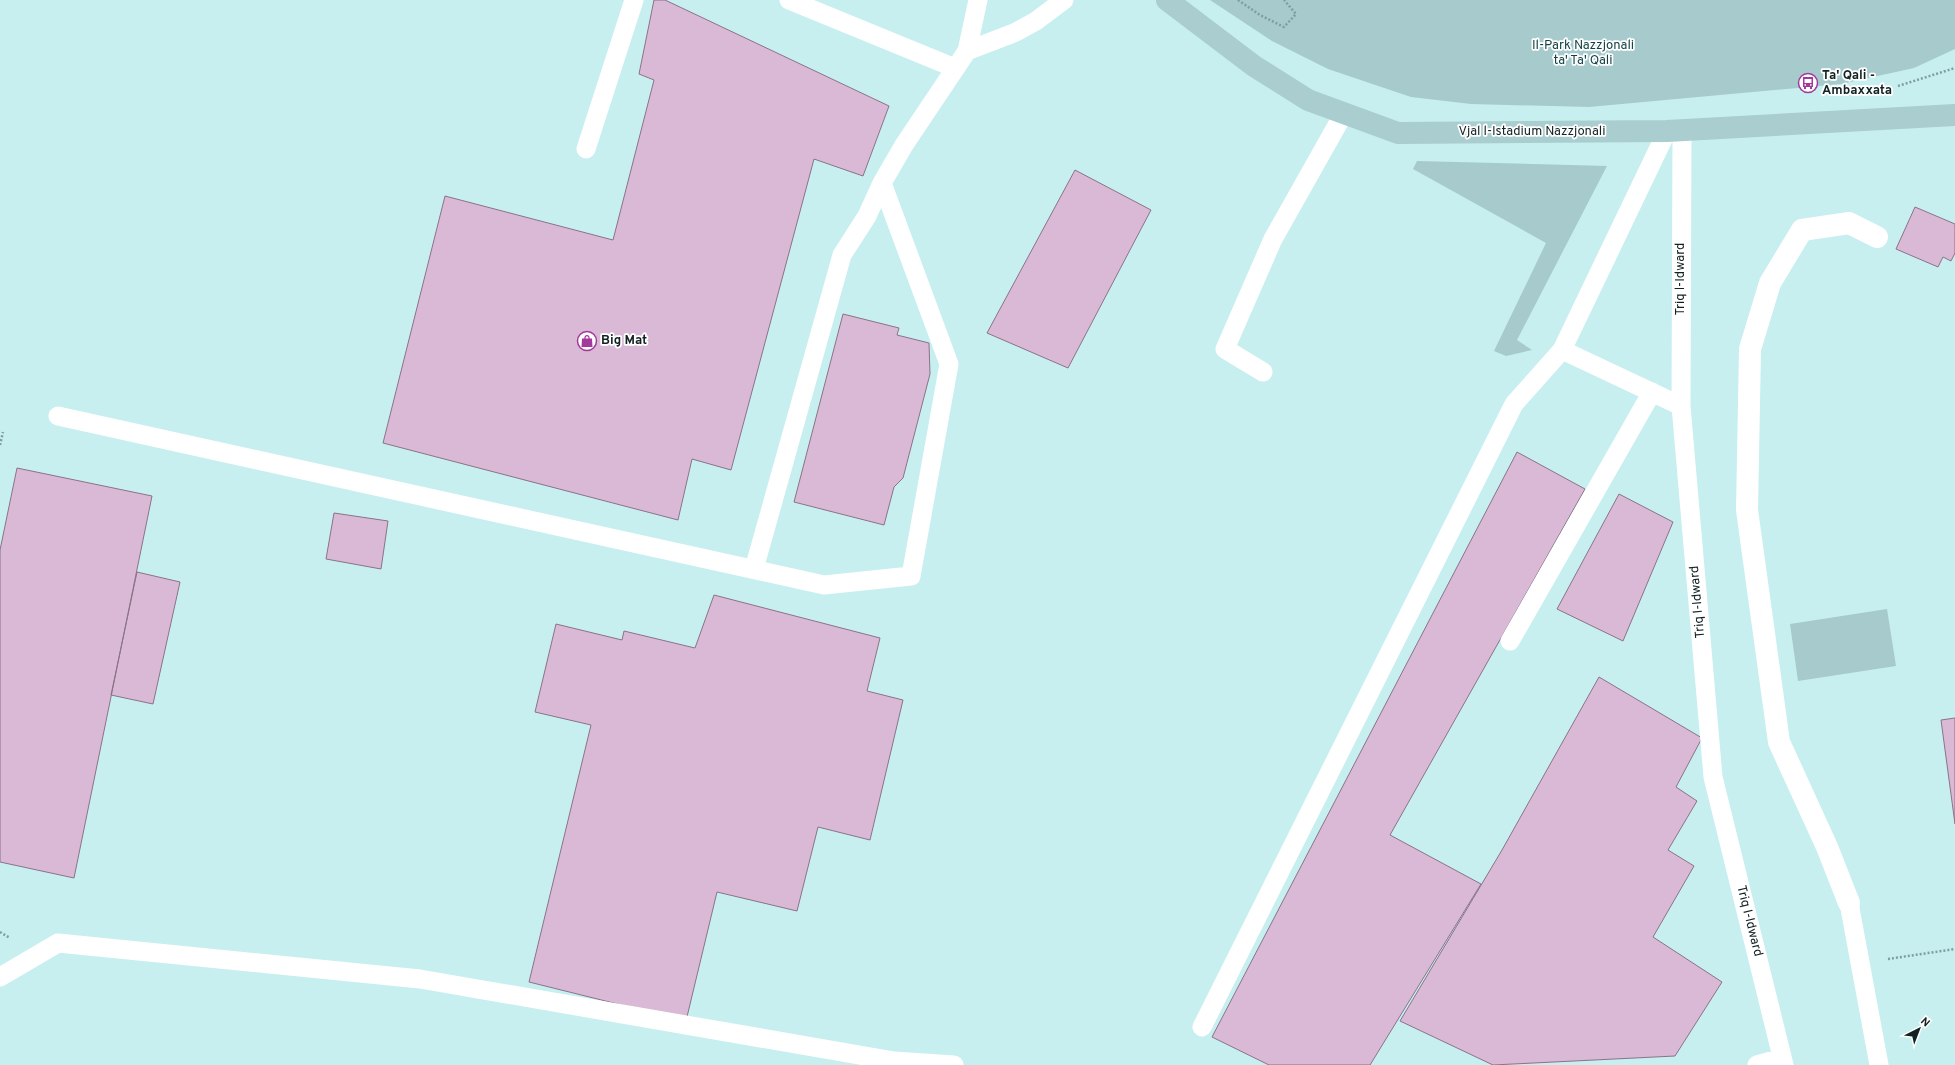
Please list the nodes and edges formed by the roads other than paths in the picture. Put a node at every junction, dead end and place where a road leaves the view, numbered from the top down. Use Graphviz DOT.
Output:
graph roads {
  1 [pos="634,0"];
  2 [pos="789,0"];
  3 [pos="978,0"];
  4 [pos="1064,0"];
  5 [pos="1167,0"];
  6 [pos="967,51"];
  7 [pos="955,68"];
  8 [pos="1955,110"];
  9 [pos="1344,113"];
  10 [pos="1933,115"];
  11 [pos="1955,115"];
  12 [pos="1674,130"];
  13 [pos="586,149"];
  14 [pos="882,183"];
  15 [pos="1877,237"];
  16 [pos="1562,350"];
  17 [pos="1263,372"];
  18 [pos="1652,392"];
  19 [pos="1681,406"];
  20 [pos="58,416"];
  21 [pos="754,569"];
  22 [pos="1510,641"];
  23 [pos="1849,903"];
  24 [pos="0,977"];
  25 [pos="1202,1027"];
  26 [pos="1783,1062"];
  27 [pos="954,1065"];
  28 [pos="1757,1065"];
  29 [pos="1879,1065"];
  1 -- 13 [label="lane"];
  2 -- 7 [label="lane"];
  3 -- 6 [label="lane"];
  4 -- 6 [label="lane"];
  5 -- 9 [label="main road, Vjal l-Istadium Nazzjonali"];
  6 -- 7 [label="lane"];
  7 -- 14 [label="lane"];
  8 -- 10 [label="main road"];
  9 -- 12 [label="main road, Vjal l-Istadium Nazzjonali"];
  9 -- 17 [label="lane"];
  10 -- 11 [label="main road"];
  10 -- 12 [label="main road, Vjal l-Istadium Nazzjonali"];
  12 -- 16 [label="lane"];
  12 -- 19 [label="lane, Triq l-Idward"];
  14 -- 21 [label="lane"];
  14 -- 21 [label="lane"];
  15 -- 23 [label="street"];
  16 -- 18 [label="lane"];
  16 -- 25 [label="lane"];
  18 -- 19 [label="lane"];
  18 -- 22 [label="lane"];
  19 -- 26 [label="lane, Triq l-Idward"];
  20 -- 21 [label="lane"];
  23 -- 29 [label="lane"];
  24 -- 27 [label="lane"];
  26 -- 28 [label="lane"];
}
